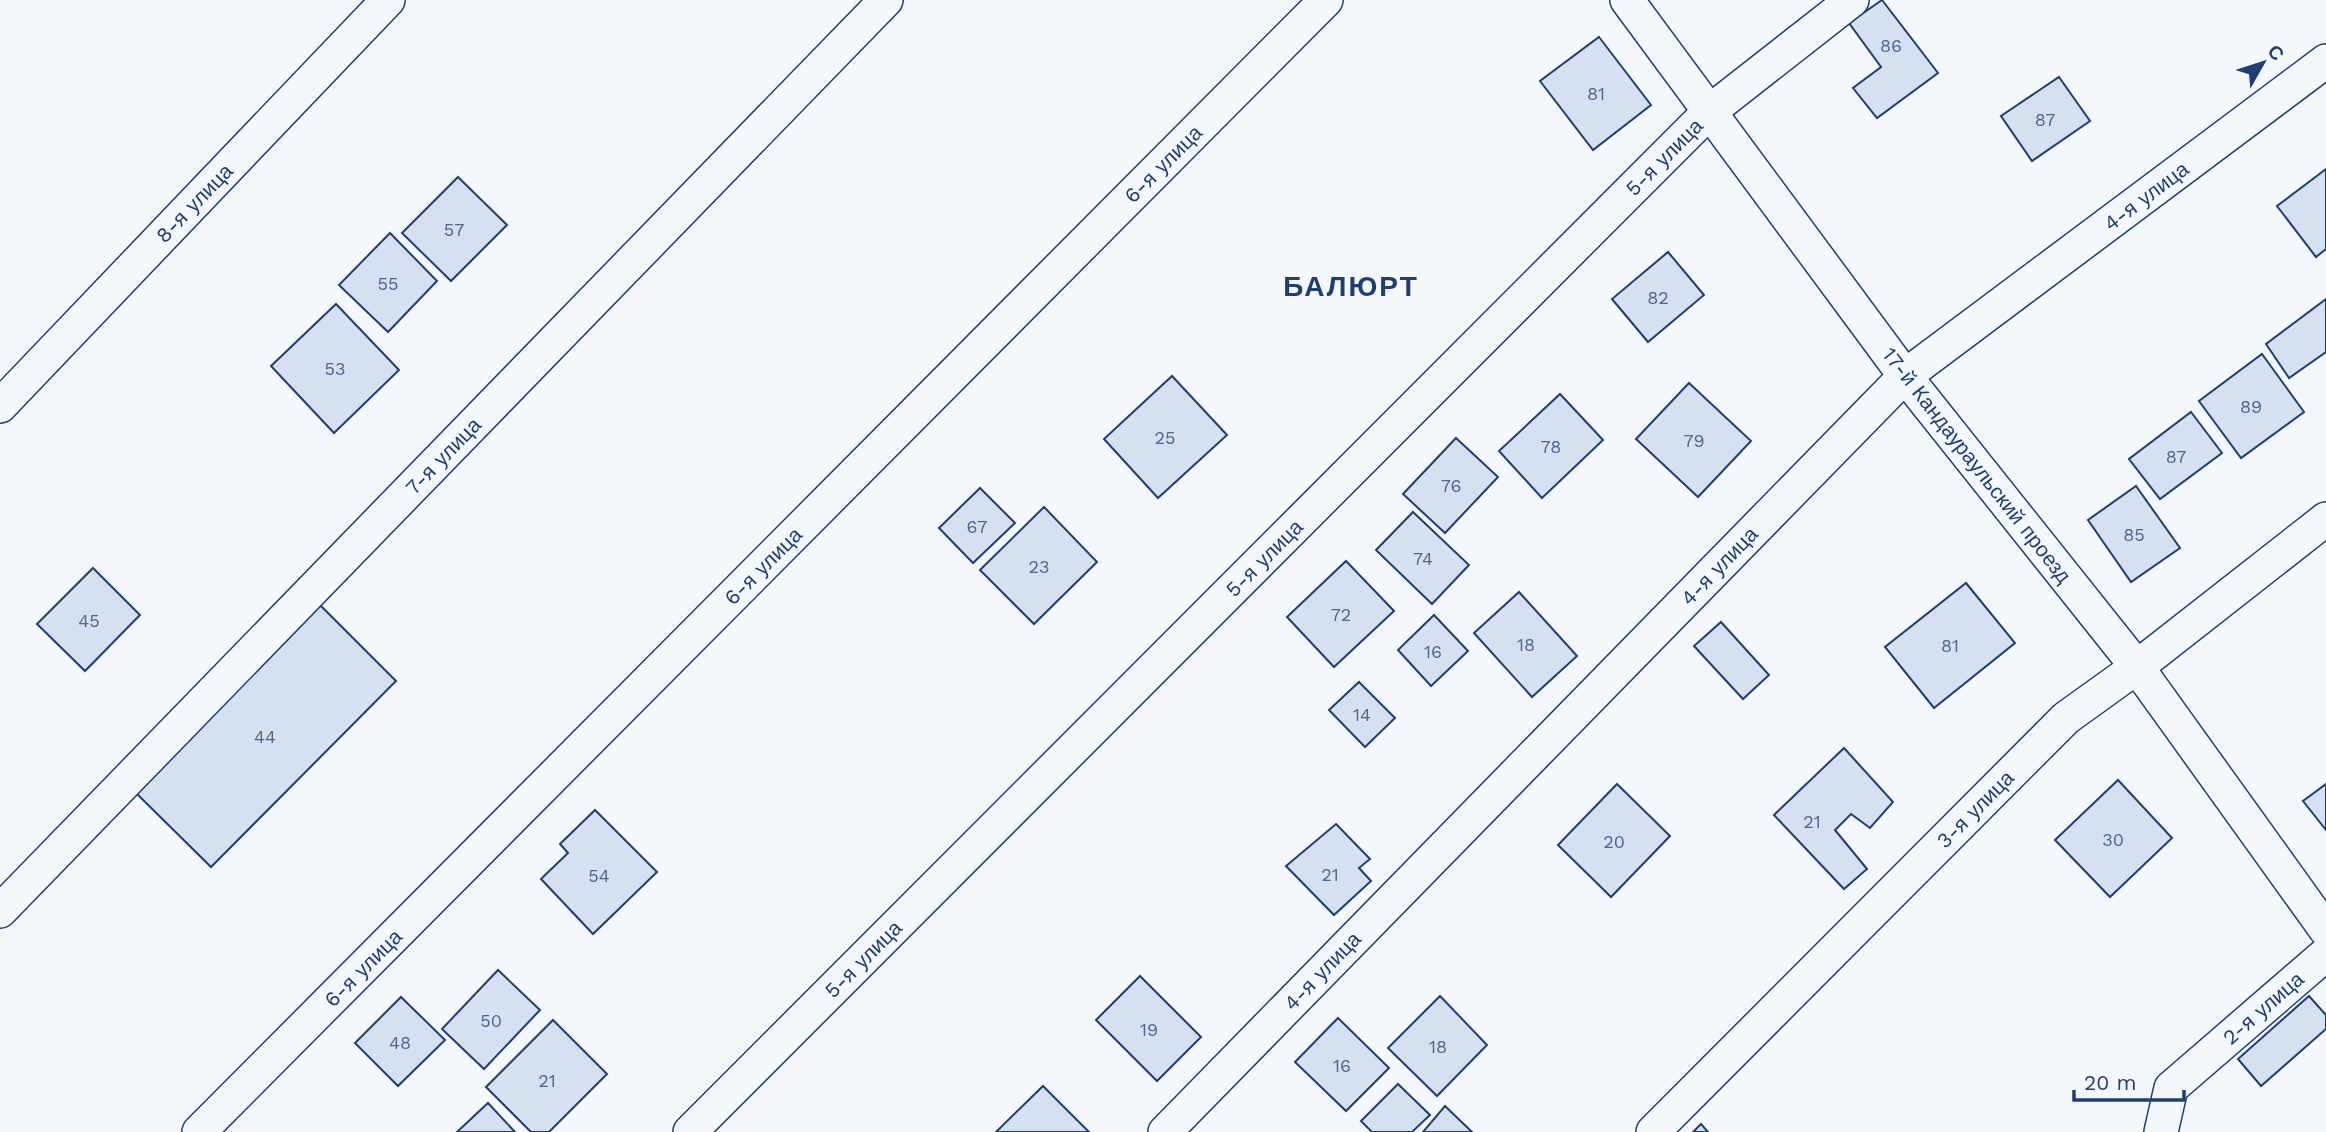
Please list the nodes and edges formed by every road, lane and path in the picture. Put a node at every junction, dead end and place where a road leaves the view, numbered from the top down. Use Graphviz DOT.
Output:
graph roads {
  1 [pos="388,0"];
  2 [pos="886,0"];
  3 [pos="1326,0"];
  4 [pos="1627,0"];
  5 [pos="1852,0"];
  6 [pos="2326,61"];
  7 [pos="1709,112"];
  8 [pos="1905,376"];
  9 [pos="0,406"];
  10 [pos="2326,519"];
  11 [pos="2137,667"];
  12 [pos="0,911"];
  13 [pos="2326,930"];
  14 [pos="2326,954"];
  15 [pos="199,1132"];
  16 [pos="690,1132"];
  17 [pos="1165,1132"];
  18 [pos="1653,1132"];
  19 [pos="2161,1132"];
  1 -- 9 [label="street, 8-я улица"];
  2 -- 12 [label="street, 7-я улица"];
  3 -- 15 [label="street, 6-я улица"];
  4 -- 7 [label="street, 17-й Кандаураульский проезд"];
  5 -- 7 [label="street, 5-я улица"];
  6 -- 8 [label="street, 4-я улица"];
  7 -- 8 [label="street, 17-й Кандаураульский проезд"];
  7 -- 16 [label="street, 5-я улица"];
  8 -- 11 [label="street, 17-й Кандаураульский проезд"];
  8 -- 17 [label="street, 4-я улица"];
  10 -- 11 [label="street, 3-я улица"];
  11 -- 13 [label="street, 17-й Кандаураульский проезд"];
  11 -- 18 [label="street, 3-я улица"];
  14 -- 19 [label="street, 2-я улица"];
}
